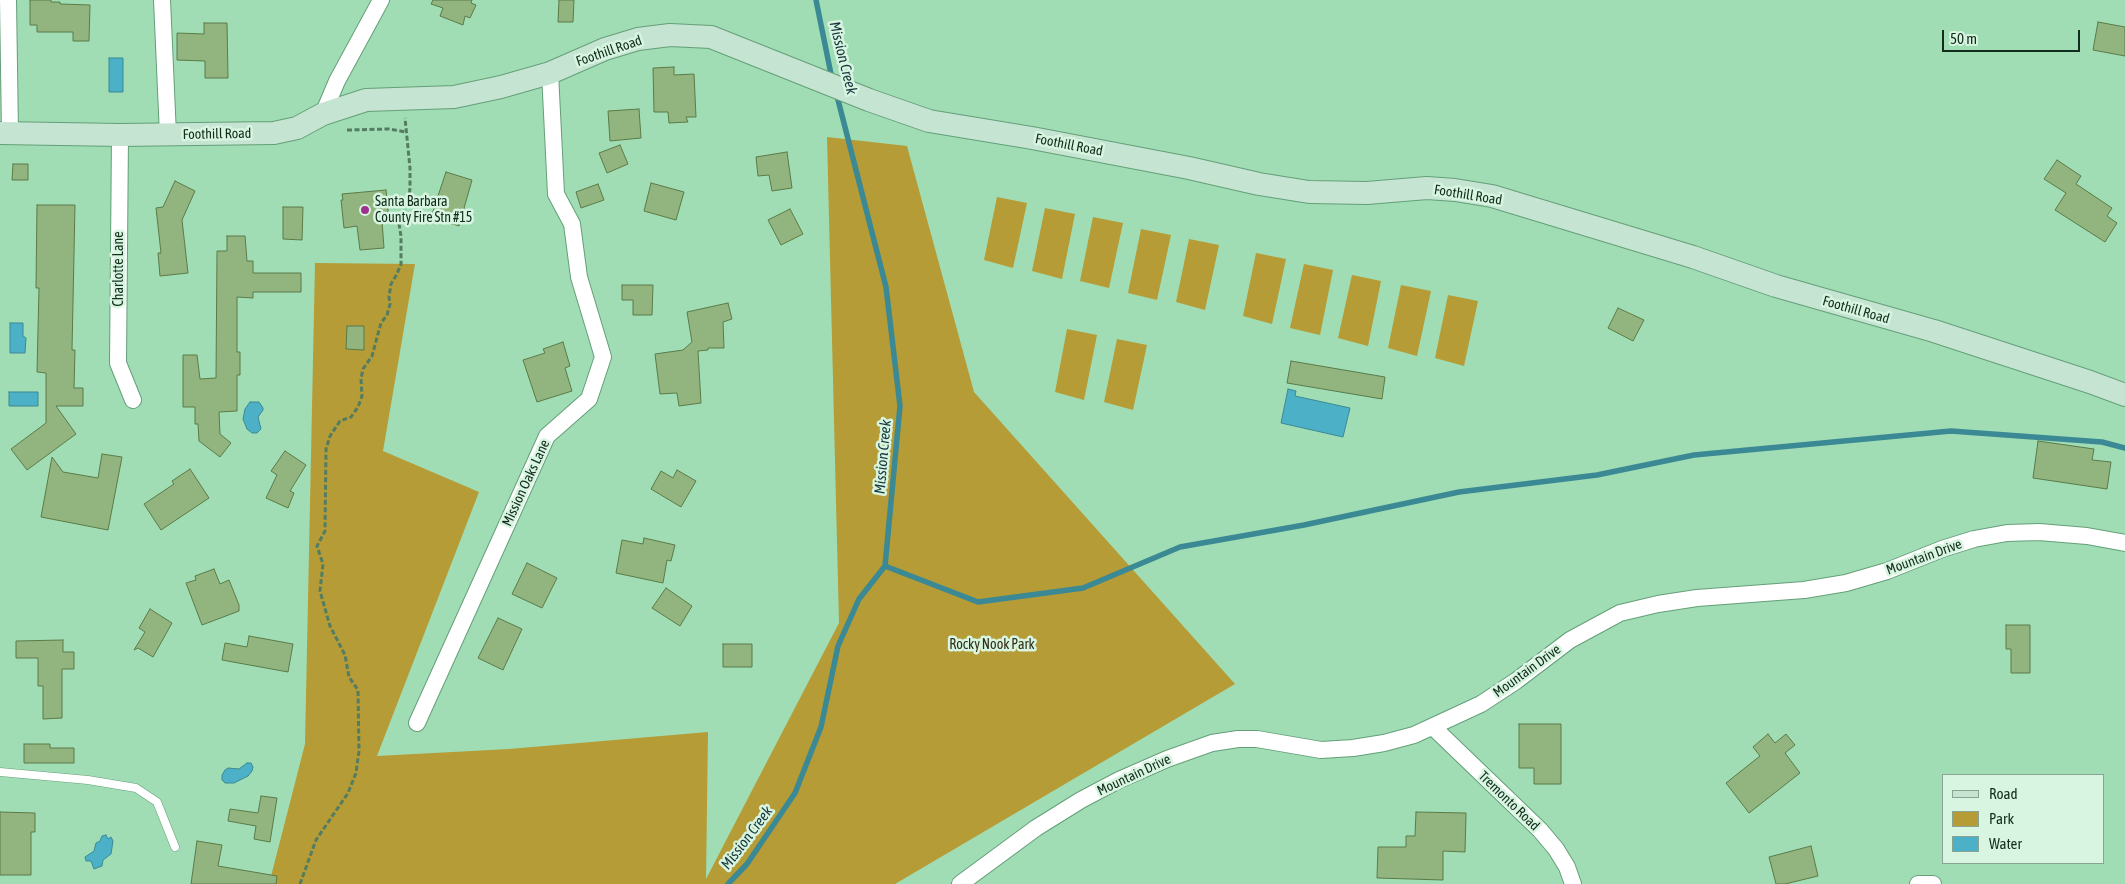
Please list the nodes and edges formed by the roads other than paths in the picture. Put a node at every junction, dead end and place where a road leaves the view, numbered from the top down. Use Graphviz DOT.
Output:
graph roads {
  1 [pos="8,0"];
  2 [pos="162,0"];
  3 [pos="380,0"];
  4 [pos="550,73"];
  5 [pos="323,114"];
  6 [pos="5,133"];
  7 [pos="120,135"];
  8 [pos="168,135"];
  9 [pos="2125,395"];
  10 [pos="133,400"];
  11 [pos="2125,543"];
  12 [pos="417,723"];
  13 [pos="1433,727"];
  14 [pos="0,772"];
  15 [pos="175,847"];
  16 [pos="960,884"];
  17 [pos="1573,884"];
  18 [pos="1918,884"];
  19 [pos="1933,884"];
  1 -- 6 [label="street, Foothill Road"];
  2 -- 8 [label="street"];
  3 -- 5 [label="street"];
  4 -- 5 [label="main road, Foothill Road"];
  4 -- 9 [label="main road, Foothill Road"];
  4 -- 12 [label="street, Mission Oaks Lane"];
  5 -- 8 [label="main road, Foothill Road"];
  6 -- 7 [label="main road, Foothill Road"];
  7 -- 8 [label="main road, Foothill Road"];
  7 -- 10 [label="street, Charlotte Lane"];
  11 -- 13 [label="street, Mountain Drive"];
  13 -- 16 [label="street, Mountain Drive"];
  13 -- 17 [label="street, Tremonto Road"];
  14 -- 15 [label="lane"];
  18 -- 19 [label="street"];
}
